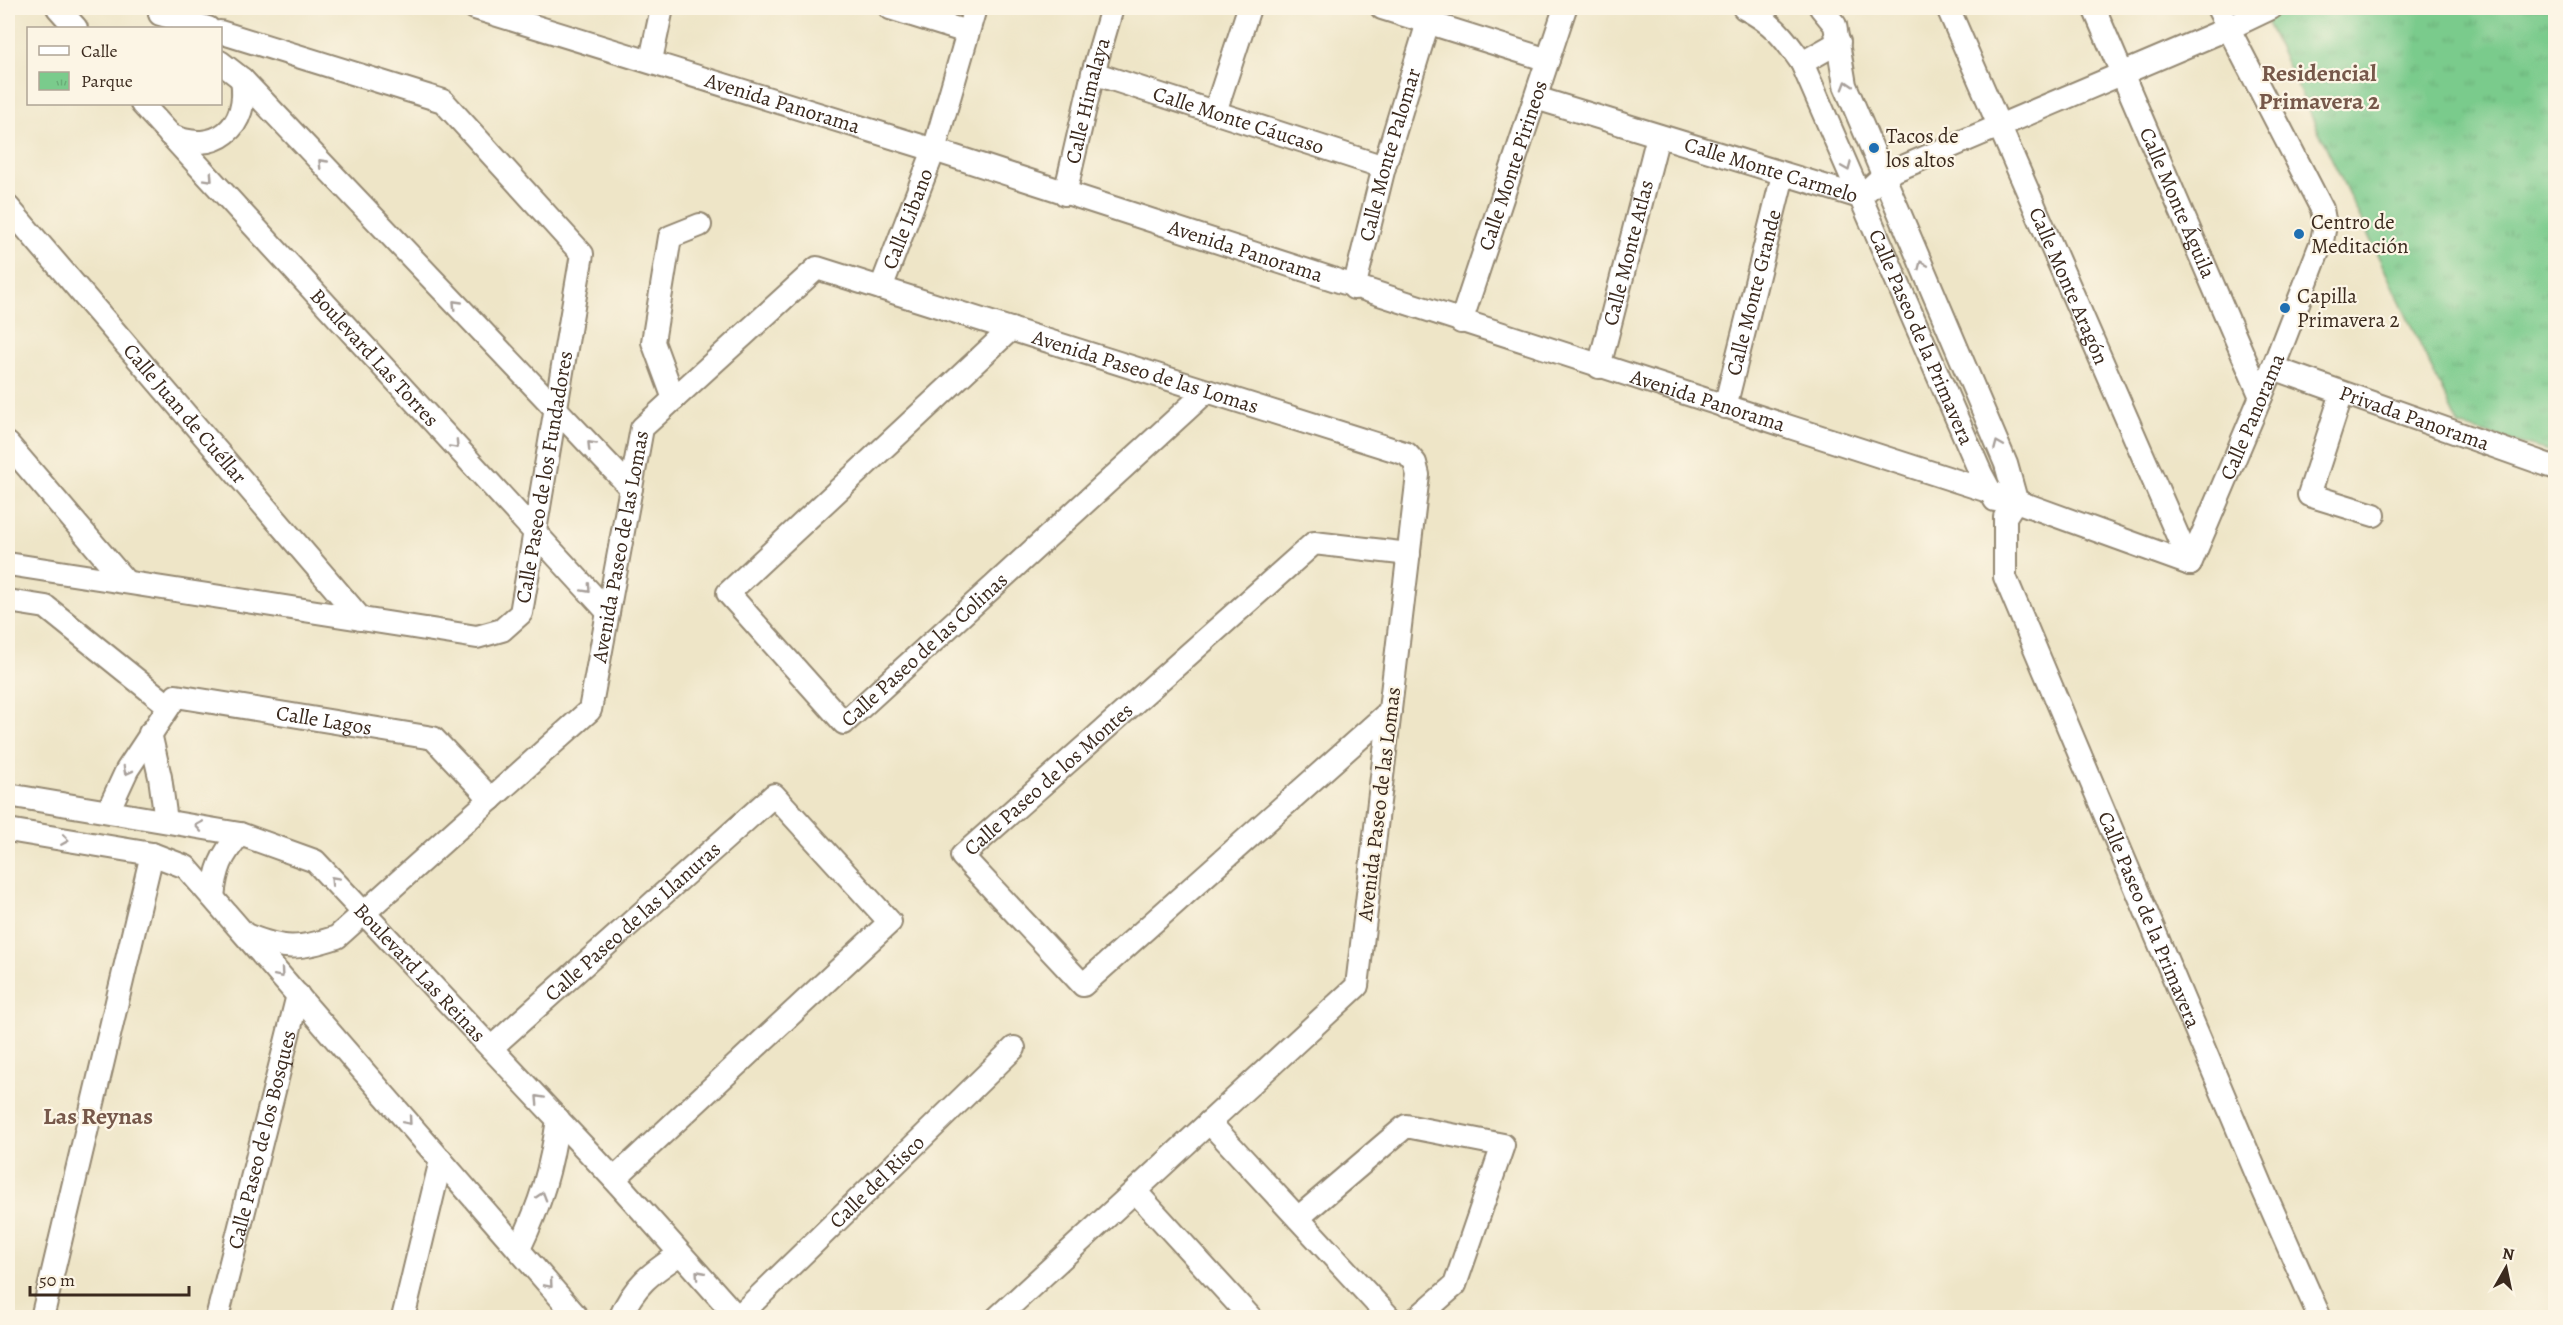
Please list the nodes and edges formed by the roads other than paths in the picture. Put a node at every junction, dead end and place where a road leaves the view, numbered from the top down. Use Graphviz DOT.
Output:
graph roads {
  1 [pos="58,8"];
  2 [pos="475,8"];
  3 [pos="662,8"];
  4 [pos="890,8"];
  5 [pos="975,8"];
  6 [pos="1112,8"];
  7 [pos="1249,8"];
  8 [pos="1382,8"];
  9 [pos="1565,8"];
  10 [pos="1744,8"];
  11 [pos="1821,8"];
  12 [pos="1948,8"];
  13 [pos="2094,8"];
  14 [pos="2218,8"];
  15 [pos="2271,8"];
  16 [pos="157,11"];
  17 [pos="1772,13"];
  18 [pos="1428,22"];
  19 [pos="75,27"];
  20 [pos="178,27"];
  21 [pos="205,27"];
  22 [pos="2228,29"];
  23 [pos="967,32"];
  24 [pos="222,33"];
  25 [pos="1839,42"];
  26 [pos="651,60"];
  27 [pos="1548,60"];
  28 [pos="1802,63"];
  29 [pos="222,64"];
  30 [pos="1093,73"];
  31 [pos="2122,74"];
  32 [pos="242,79"];
  33 [pos="1536,98"];
  34 [pos="143,105"];
  35 [pos="1215,112"];
  36 [pos="1999,126"];
  37 [pos="168,134"];
  38 [pos="1658,136"];
  39 [pos="934,150"];
  40 [pos="1384,167"];
  41 [pos="1884,174"];
  42 [pos="1783,175"];
  43 [pos="1065,194"];
  44 [pos="1860,197"];
  45 [pos="8,207"];
  46 [pos="700,225"];
  47 [pos="881,288"];
  48 [pos="1354,288"];
  49 [pos="1461,322"];
  50 [pos="1011,329"];
  51 [pos="1599,367"];
  52 [pos="2273,368"];
  53 [pos="1207,391"];
  54 [pos="2342,393"];
  55 [pos="2261,398"];
  56 [pos="675,399"];
  57 [pos="1725,407"];
  58 [pos="555,408"];
  59 [pos="8,444"];
  60 [pos="2556,468"];
  61 [pos="631,488"];
  62 [pos="1991,492"];
  63 [pos="2011,509"];
  64 [pos="2374,515"];
  65 [pos="535,532"];
  66 [pos="1409,554"];
  67 [pos="8,564"];
  68 [pos="2190,564"];
  69 [pos="126,582"];
  70 [pos="8,601"];
  71 [pos="608,612"];
  72 [pos="361,619"];
  73 [pos="170,706"];
  74 [pos="1390,711"];
  75 [pos="150,733"];
  76 [pos="11,792"];
  77 [pos="491,799"];
  78 [pos="108,811"];
  79 [pos="166,821"];
  80 [pos="8,830"];
  81 [pos="240,834"];
  82 [pos="152,854"];
  83 [pos="213,897"];
  84 [pos="364,913"];
  85 [pos="246,935"];
  86 [pos="298,995"];
  87 [pos="491,1048"];
  88 [pos="1014,1048"];
  89 [pos="558,1119"];
  90 [pos="1209,1122"];
  91 [pos="441,1160"];
  92 [pos="614,1179"];
  93 [pos="1135,1191"];
  94 [pos="1298,1218"];
  95 [pos="519,1249"];
  96 [pos="680,1254"];
  97 [pos="42,1317"];
  98 [pos="217,1317"];
  99 [pos="403,1317"];
  100 [pos="578,1317"];
  101 [pos="620,1317"];
  102 [pos="738,1317"];
  103 [pos="997,1317"];
  104 [pos="1251,1317"];
  105 [pos="1390,1317"];
  106 [pos="1417,1317"];
  107 [pos="2320,1317"];
  1 -- 19 [label="street"];
  2 -- 26 [label="street, Avenida Panorama"];
  3 -- 26 [label="street"];
  4 -- 23 [label="street"];
  5 -- 23 [label="street, Calle Libano"];
  6 -- 30 [label="street, Calle Himalaya"];
  7 -- 35 [label="street"];
  8 -- 18 [label="street"];
  9 -- 27 [label="street, Calle Monte Pirineos"];
  10 -- 17 [label="street, Calle Paseo de la Primavera"];
  11 -- 25 [label="street, Calle Paseo de la Primavera"];
  12 -- 36 [label="street, Calle Monte Aragón"];
  13 -- 31 [label="street, Calle Monte Águila"];
  14 -- 22 [label="street, Calle Panorama"];
  15 -- 22 [label="street, Calle Monte Carmelo"];
  16 -- 20 [label="street"];
  16 -- 21 [label="street"];
  17 -- 28 [label="street, Calle Paseo de la Primavera"];
  18 -- 27 [label="street"];
  18 -- 40 [label="street, Calle Monte Palomar"];
  22 -- 31 [label="street, Calle Monte Carmelo"];
  22 -- 52 [label="street, Calle Panorama"];
  23 -- 39 [label="street, Calle Libano"];
  24 -- 58 [label="street, Calle Paseo de los Fundadores"];
  25 -- 28 [label="street"];
  41 -- 25 [label="street, Calle Paseo de la Primavera, one-way"];
  26 -- 39 [label="street, Avenida Panorama"];
  27 -- 33 [label="street, Calle Monte Pirineos"];
  28 -- 44 [label="street, Calle Paseo de la Primavera, one-way"];
  29 -- 32 [label="street"];
  30 -- 35 [label="street, Calle Monte Cáucaso"];
  30 -- 43 [label="street, Calle Himalaya"];
  31 -- 36 [label="street, Calle Monte Carmelo"];
  31 -- 55 [label="street, Calle Monte Águila"];
  32 -- 37 [label="street"];
  58 -- 32 [label="street, one-way"];
  33 -- 38 [label="street, Calle Monte Carmelo"];
  33 -- 49 [label="street, Calle Monte Pirineos"];
  34 -- 37 [label="street, Boulevard Las Torres"];
  35 -- 40 [label="street, Calle Monte Cáucaso"];
  36 -- 41 [label="street, Calle Monte Carmelo"];
  36 -- 68 [label="street, Calle Monte Aragón"];
  37 -- 65 [label="street, Boulevard Las Torres, one-way"];
  38 -- 42 [label="street, Calle Monte Carmelo"];
  38 -- 51 [label="street, Calle Monte Atlas"];
  39 -- 43 [label="street, Avenida Panorama"];
  39 -- 47 [label="street, Calle Libano"];
  40 -- 48 [label="street, Calle Monte Palomar"];
  41 -- 44 [label="street, Calle Monte Carmelo"];
  63 -- 41 [label="street, Calle Paseo de la Primavera, one-way"];
  42 -- 44 [label="street, Calle Monte Carmelo"];
  42 -- 57 [label="street, Calle Monte Grande"];
  43 -- 48 [label="street, Avenida Panorama"];
  44 -- 62 [label="street, Calle Paseo de la Primavera"];
  45 -- 72 [label="street, Calle Juan de Cuéllar"];
  46 -- 56 [label="street"];
  47 -- 50 [label="street, Avenida Paseo de las Lomas"];
  47 -- 56 [label="street, Avenida Paseo de las Lomas"];
  48 -- 49 [label="street, Avenida Panorama"];
  49 -- 51 [label="street, Avenida Panorama"];
  50 -- 53 [label="street, Avenida Paseo de las Lomas"];
  50 -- 53 [label="street, Calle Paseo de las Colinas"];
  51 -- 57 [label="street, Avenida Panorama"];
  52 -- 54 [label="street, Privada Panorama"];
  52 -- 55 [label="street, Calle Panorama"];
  53 -- 66 [label="street, Avenida Paseo de las Lomas"];
  54 -- 60 [label="street, Privada Panorama"];
  54 -- 64 [label="street"];
  55 -- 68 [label="street, Calle Panorama"];
  56 -- 61 [label="street, Avenida Paseo de las Lomas"];
  57 -- 62 [label="street, Avenida Panorama"];
  61 -- 58 [label="street, one-way"];
  58 -- 65 [label="street, Calle Paseo de los Fundadores"];
  59 -- 69 [label="street"];
  61 -- 71 [label="street, Avenida Paseo de las Lomas"];
  62 -- 63 [label="street, Avenida Panorama"];
  63 -- 68 [label="street, Avenida Panorama"];
  63 -- 107 [label="street, Calle Paseo de la Primavera"];
  65 -- 71 [label="street, Boulevard Las Torres, one-way"];
  65 -- 72 [label="street, Calle Paseo de los Fundadores"];
  66 -- 74 [label="street, Avenida Paseo de las Lomas"];
  66 -- 74 [label="street, Calle Paseo de los Montes"];
  67 -- 69 [label="street, Calle Paseo de los Fundadores"];
  69 -- 72 [label="street, Calle Paseo de los Fundadores"];
  70 -- 73 [label="street"];
  71 -- 77 [label="street, Avenida Paseo de las Lomas"];
  73 -- 75 [label="street"];
  73 -- 77 [label="street, Calle Lagos"];
  74 -- 90 [label="street, Avenida Paseo de las Lomas"];
  75 -- 78 [label="street, one-way"];
  75 -- 79 [label="street"];
  76 -- 78 [label="street, Boulevard Las Reinas"];
  77 -- 84 [label="street, Avenida Paseo de las Lomas"];
  78 -- 79 [label="street, Boulevard Las Reinas"];
  81 -- 79 [label="street, Boulevard Las Reinas, one-way"];
  80 -- 82 [label="street, one-way"];
  81 -- 83 [label="street"];
  84 -- 81 [label="street, Boulevard Las Reinas, one-way"];
  82 -- 83 [label="street"];
  82 -- 97 [label="street"];
  83 -- 85 [label="street"];
  84 -- 85 [label="street, Avenida Paseo de las Lomas"];
  84 -- 87 [label="street, Boulevard Las Reinas"];
  85 -- 86 [label="street, one-way"];
  86 -- 91 [label="street, one-way"];
  86 -- 98 [label="street, Calle Paseo de los Bosques"];
  89 -- 87 [label="street, Boulevard Las Reinas, one-way"];
  87 -- 92 [label="street, Calle Paseo de las Llanuras"];
  88 -- 102 [label="street, Calle del Risco"];
  89 -- 92 [label="street, Boulevard Las Reinas"];
  95 -- 89 [label="street, one-way"];
  90 -- 93 [label="street, Avenida Paseo de las Lomas"];
  90 -- 94 [label="street"];
  91 -- 95 [label="street"];
  91 -- 99 [label="street"];
  92 -- 96 [label="street, Boulevard Las Reinas"];
  93 -- 103 [label="street, Avenida Paseo de las Lomas"];
  93 -- 104 [label="street"];
  94 -- 105 [label="street"];
  94 -- 106 [label="street"];
  95 -- 100 [label="street, one-way"];
  96 -- 101 [label="street"];
  102 -- 96 [label="street, Boulevard Las Reinas, one-way"];
}
